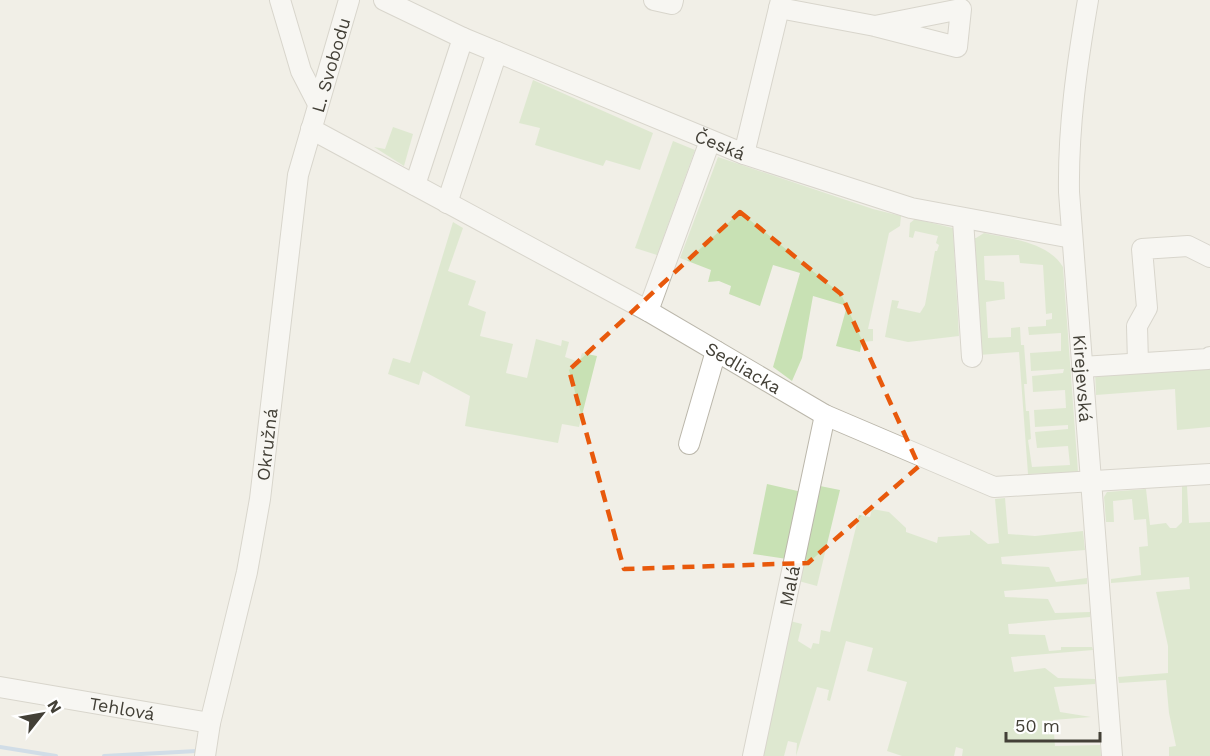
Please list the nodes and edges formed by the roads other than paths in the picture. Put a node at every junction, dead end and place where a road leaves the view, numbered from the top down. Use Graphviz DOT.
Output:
graph roads {
  1 [pos="280,0"];
  2 [pos="349,0"];
  3 [pos="384,0"];
  4 [pos="654,0"];
  5 [pos="673,0"];
  6 [pos="1088,0"];
  7 [pos="780,4"];
  8 [pos="409,5"];
  9 [pos="875,26"];
  10 [pos="463,38"];
  11 [pos="497,52"];
  12 [pos="318,104"];
  13 [pos="311,129"];
  14 [pos="710,141"];
  15 [pos="744,154"];
  16 [pos="415,185"];
  17 [pos="447,203"];
  18 [pos="963,220"];
  19 [pos="1072,238"];
  20 [pos="1210,257"];
  21 [pos="648,311"];
  22 [pos="716,351"];
  23 [pos="972,357"];
  24 [pos="1210,357"];
  25 [pos="1138,363"];
  26 [pos="1082,367"];
  27 [pos="825,415"];
  28 [pos="689,444"];
  29 [pos="1210,474"];
  30 [pos="1090,483"];
  31 [pos="0,687"];
  32 [pos="210,723"];
  33 [pos="205,756"];
  34 [pos="753,756"];
  35 [pos="1112,756"];
  1 -- 12 [label="street"];
  2 -- 12 [label="street, L. Svobodu"];
  3 -- 8 [label="street, Česká"];
  4 -- 5 [label="street"];
  6 -- 19 [label="street, Kirejevská"];
  7 -- 9 [label="street"];
  7 -- 15 [label="street"];
  8 -- 10 [label="street, Česká"];
  10 -- 11 [label="street, Česká"];
  10 -- 16 [label="street"];
  11 -- 14 [label="street, Česká"];
  11 -- 17 [label="street"];
  12 -- 13 [label="street, L. Svobodu"];
  13 -- 16 [label="street, Sedliacka"];
  13 -- 32 [label="street, Okružná"];
  14 -- 15 [label="street, Česká"];
  14 -- 21 [label="street"];
  15 -- 18 [label="street, Česká"];
  16 -- 17 [label="street, Sedliacka"];
  17 -- 21 [label="street, Sedliacka"];
  18 -- 19 [label="street, Česká"];
  18 -- 23 [label="street"];
  19 -- 26 [label="street, Kirejevská"];
  20 -- 25 [label="street"];
  21 -- 22 [label="street, Sedliacka"];
  22 -- 27 [label="street, Sedliacka"];
  22 -- 28 [label="street"];
  24 -- 25 [label="street"];
  25 -- 26 [label="street"];
  26 -- 30 [label="street, Kirejevská"];
  27 -- 30 [label="street, Sedliacka"];
  27 -- 34 [label="street, Malá"];
  29 -- 30 [label="street, Sedliacka"];
  30 -- 35 [label="street, Kirejevská"];
  31 -- 32 [label="street, Tehlová"];
  32 -- 33 [label="street, Okružná"];
}
